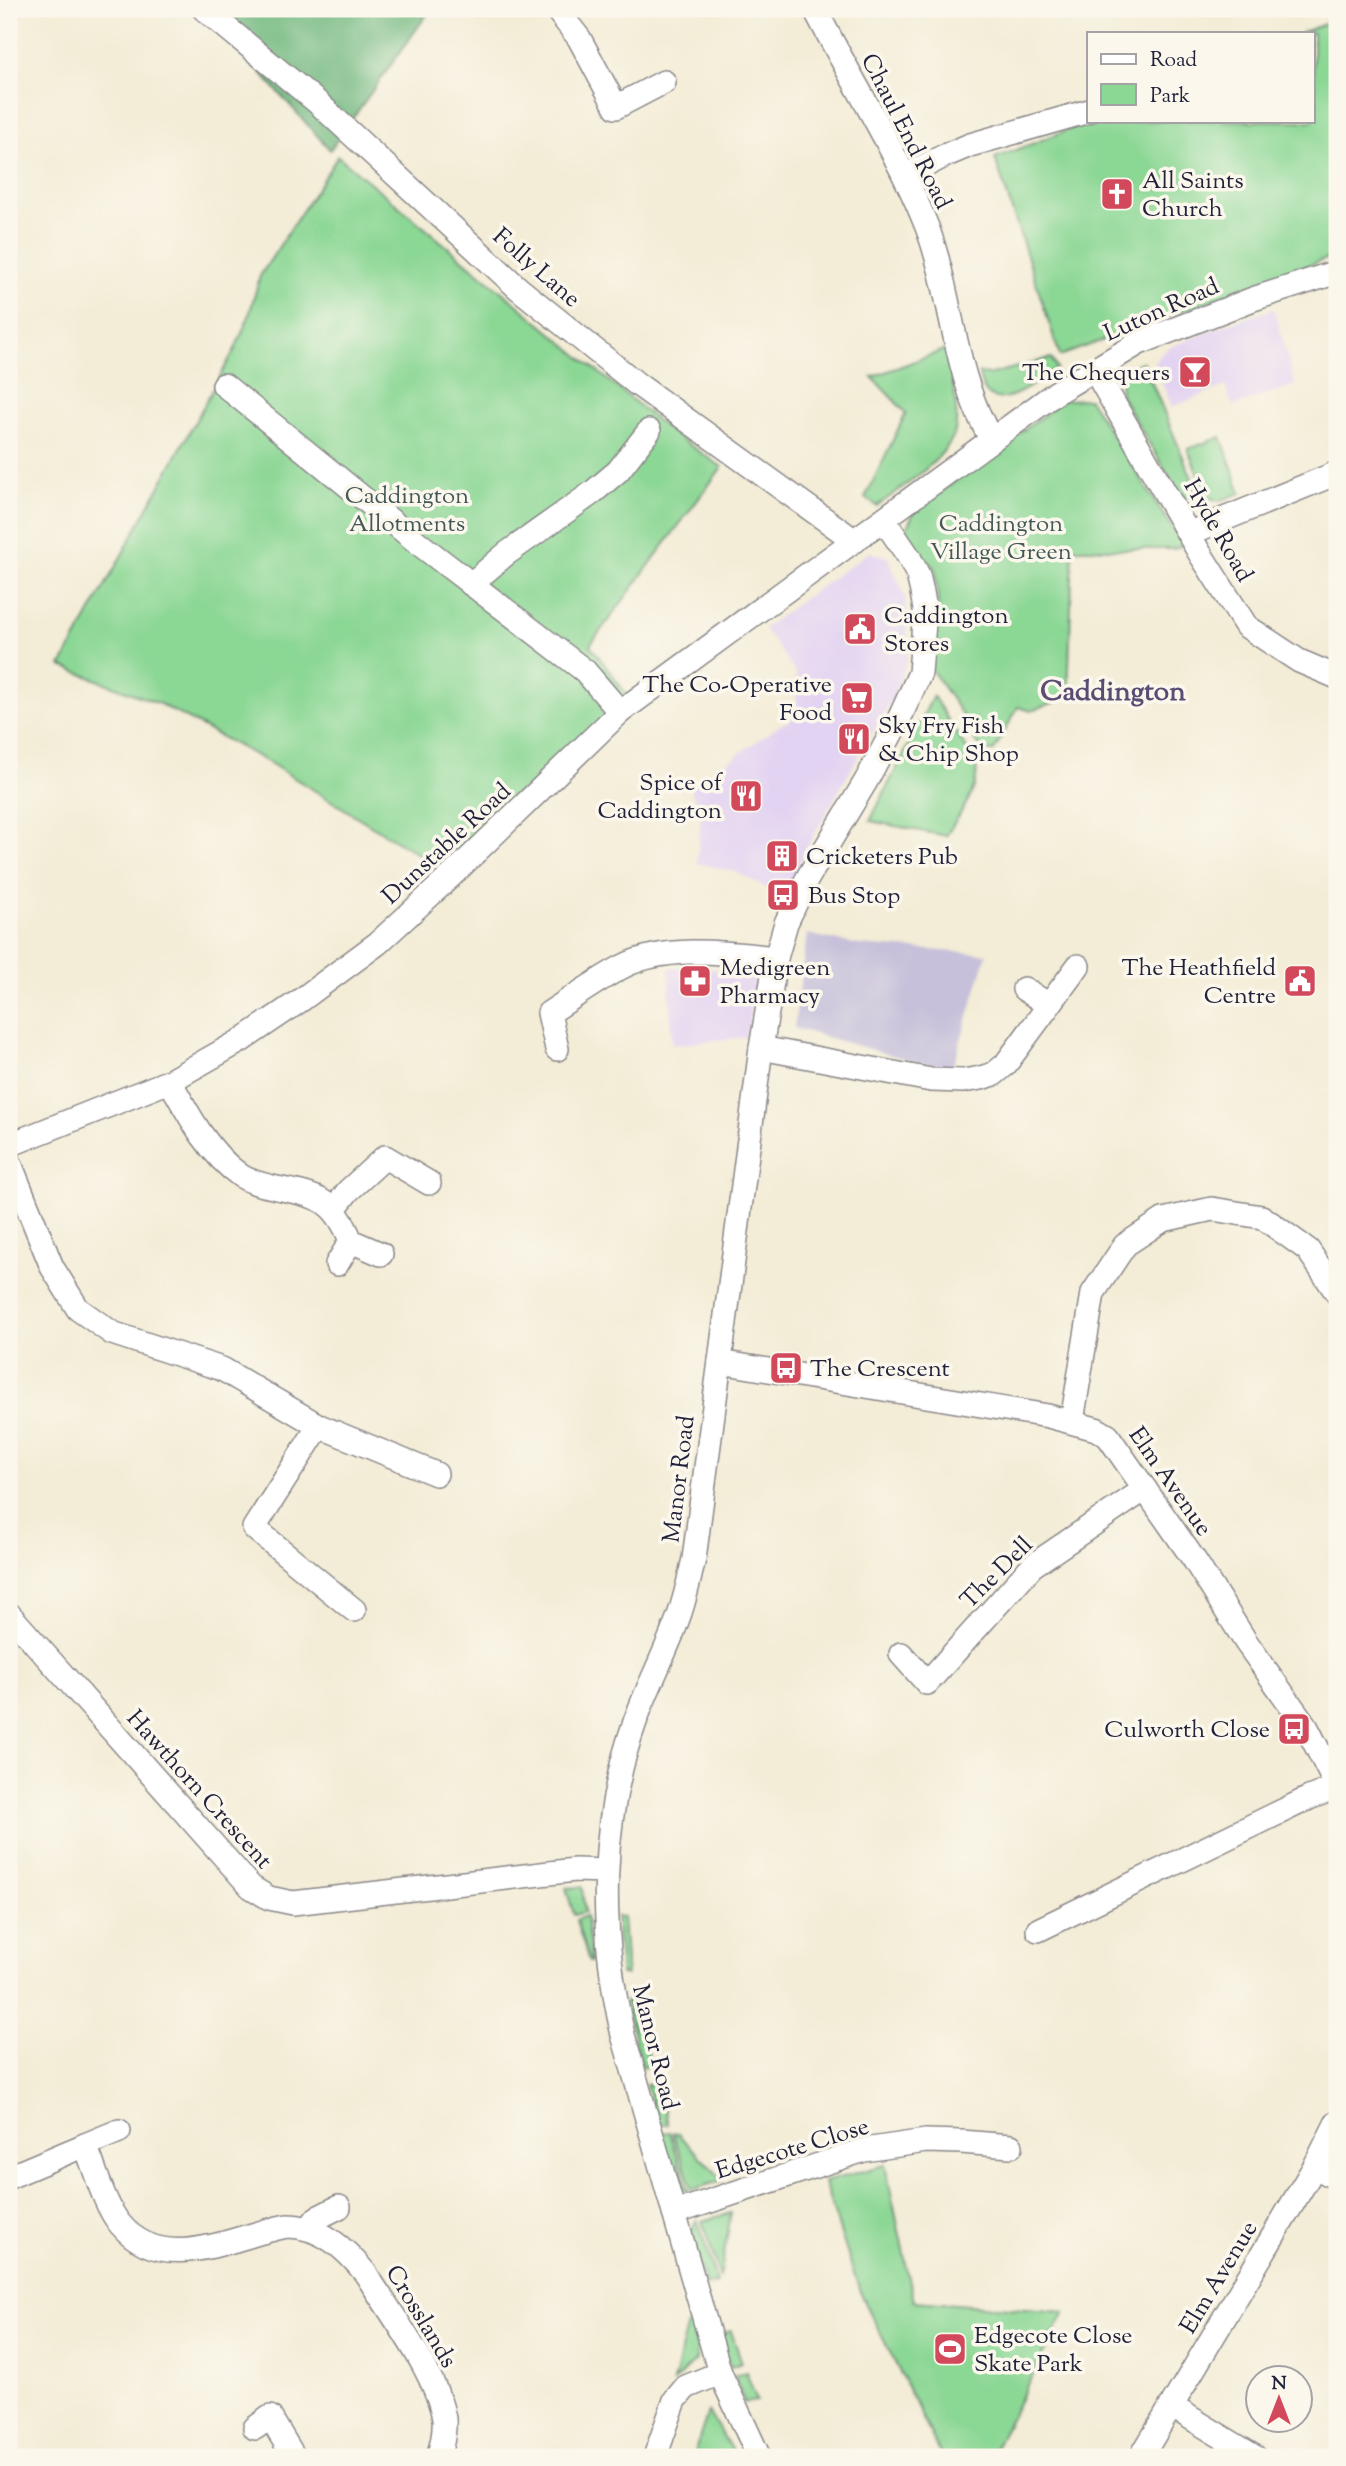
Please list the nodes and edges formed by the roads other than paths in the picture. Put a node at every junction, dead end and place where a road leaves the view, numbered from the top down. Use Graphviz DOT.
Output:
graph roads {
  1 [pos="204,9"];
  2 [pos="556,9"];
  3 [pos="815,9"];
  4 [pos="664,82"];
  5 [pos="1087,112"];
  6 [pos="905,176"];
  7 [pos="1337,272"];
  8 [pos="1094,369"];
  9 [pos="224,385"];
  10 [pos="649,431"];
  11 [pos="992,440"];
  12 [pos="1337,473"];
  13 [pos="884,520"];
  14 [pos="1190,533"];
  15 [pos="855,541"];
  16 [pos="471,584"];
  17 [pos="1337,677"];
  18 [pos="620,712"];
  19 [pos="776,958"];
  20 [pos="1078,966"];
  21 [pos="1024,989"];
  22 [pos="1049,1005"];
  23 [pos="761,1048"];
  24 [pos="557,1049"];
  25 [pos="170,1080"];
  26 [pos="9,1145"];
  27 [pos="9,1161"];
  28 [pos="429,1183"];
  29 [pos="334,1209"];
  30 [pos="351,1241"];
  31 [pos="381,1254"];
  32 [pos="337,1264"];
  33 [pos="1337,1293"];
  34 [pos="720,1362"];
  35 [pos="1072,1422"];
  36 [pos="319,1426"];
  37 [pos="436,1474"];
  38 [pos="1145,1489"];
  39 [pos="354,1610"];
  40 [pos="9,1614"];
  41 [pos="901,1654"];
  42 [pos="1337,1787"];
  43 [pos="606,1871"];
  44 [pos="1038,1930"];
  45 [pos="1337,2122"];
  46 [pos="119,2131"];
  47 [pos="85,2145"];
  48 [pos="1011,2147"];
  49 [pos="1315,2166"];
  50 [pos="9,2177"];
  51 [pos="1337,2179"];
  52 [pos="339,2207"];
  53 [pos="674,2213"];
  54 [pos="309,2229"];
  55 [pos="720,2373"];
  56 [pos="1171,2406"];
  57 [pos="271,2417"];
  58 [pos="294,2457"];
  59 [pos="438,2457"];
  60 [pos="655,2457"];
  61 [pos="759,2457"];
  62 [pos="1141,2457"];
  63 [pos="1255,2457"];
  1 -- 15 [label="street, Folly Lane"];
  2 -- 4 [label="street"];
  3 -- 6 [label="street, Chaul End Road"];
  5 -- 6 [label="street"];
  6 -- 11 [label="street, Chaul End Road"];
  7 -- 8 [label="street, Luton Road"];
  8 -- 11 [label="street, Luton Road"];
  8 -- 14 [label="street, Hyde Road"];
  9 -- 16 [label="street"];
  10 -- 16 [label="street"];
  11 -- 13 [label="street, Luton Road"];
  12 -- 14 [label="street"];
  13 -- 15 [label="street, Dunstable Road"];
  13 -- 19 [label="street, Manor Road"];
  14 -- 17 [label="street, Hyde Road"];
  15 -- 18 [label="street, Dunstable Road"];
  16 -- 18 [label="street"];
  18 -- 25 [label="street, Dunstable Road"];
  19 -- 23 [label="street, Manor Road"];
  19 -- 24 [label="street"];
  20 -- 22 [label="street"];
  21 -- 22 [label="street"];
  22 -- 23 [label="street"];
  23 -- 34 [label="street, Manor Road"];
  25 -- 26 [label="street, Dunstable Road"];
  25 -- 29 [label="street"];
  27 -- 36 [label="street"];
  28 -- 29 [label="street"];
  29 -- 30 [label="street"];
  30 -- 31 [label="street"];
  30 -- 32 [label="street"];
  33 -- 35 [label="street"];
  34 -- 35 [label="street, Elm Avenue"];
  34 -- 43 [label="street, Manor Road"];
  35 -- 38 [label="street, Elm Avenue"];
  36 -- 37 [label="street"];
  36 -- 39 [label="street"];
  38 -- 41 [label="street, The Dell"];
  38 -- 42 [label="street, Elm Avenue"];
  40 -- 43 [label="street, Hawthorn Crescent"];
  42 -- 44 [label="street"];
  43 -- 53 [label="street, Manor Road"];
  45 -- 49 [label="street, Elm Avenue"];
  46 -- 47 [label="street"];
  47 -- 50 [label="street"];
  47 -- 54 [label="street"];
  48 -- 53 [label="street, Edgecote Close"];
  49 -- 51 [label="street"];
  49 -- 56 [label="street, Elm Avenue"];
  52 -- 54 [label="street"];
  53 -- 55 [label="street, Manor Road"];
  54 -- 59 [label="street, Crosslands"];
  55 -- 60 [label="street"];
  55 -- 61 [label="street, Manor Road"];
  56 -- 62 [label="street, Elm Avenue"];
  56 -- 63 [label="street"];
  57 -- 58 [label="street"];
}
